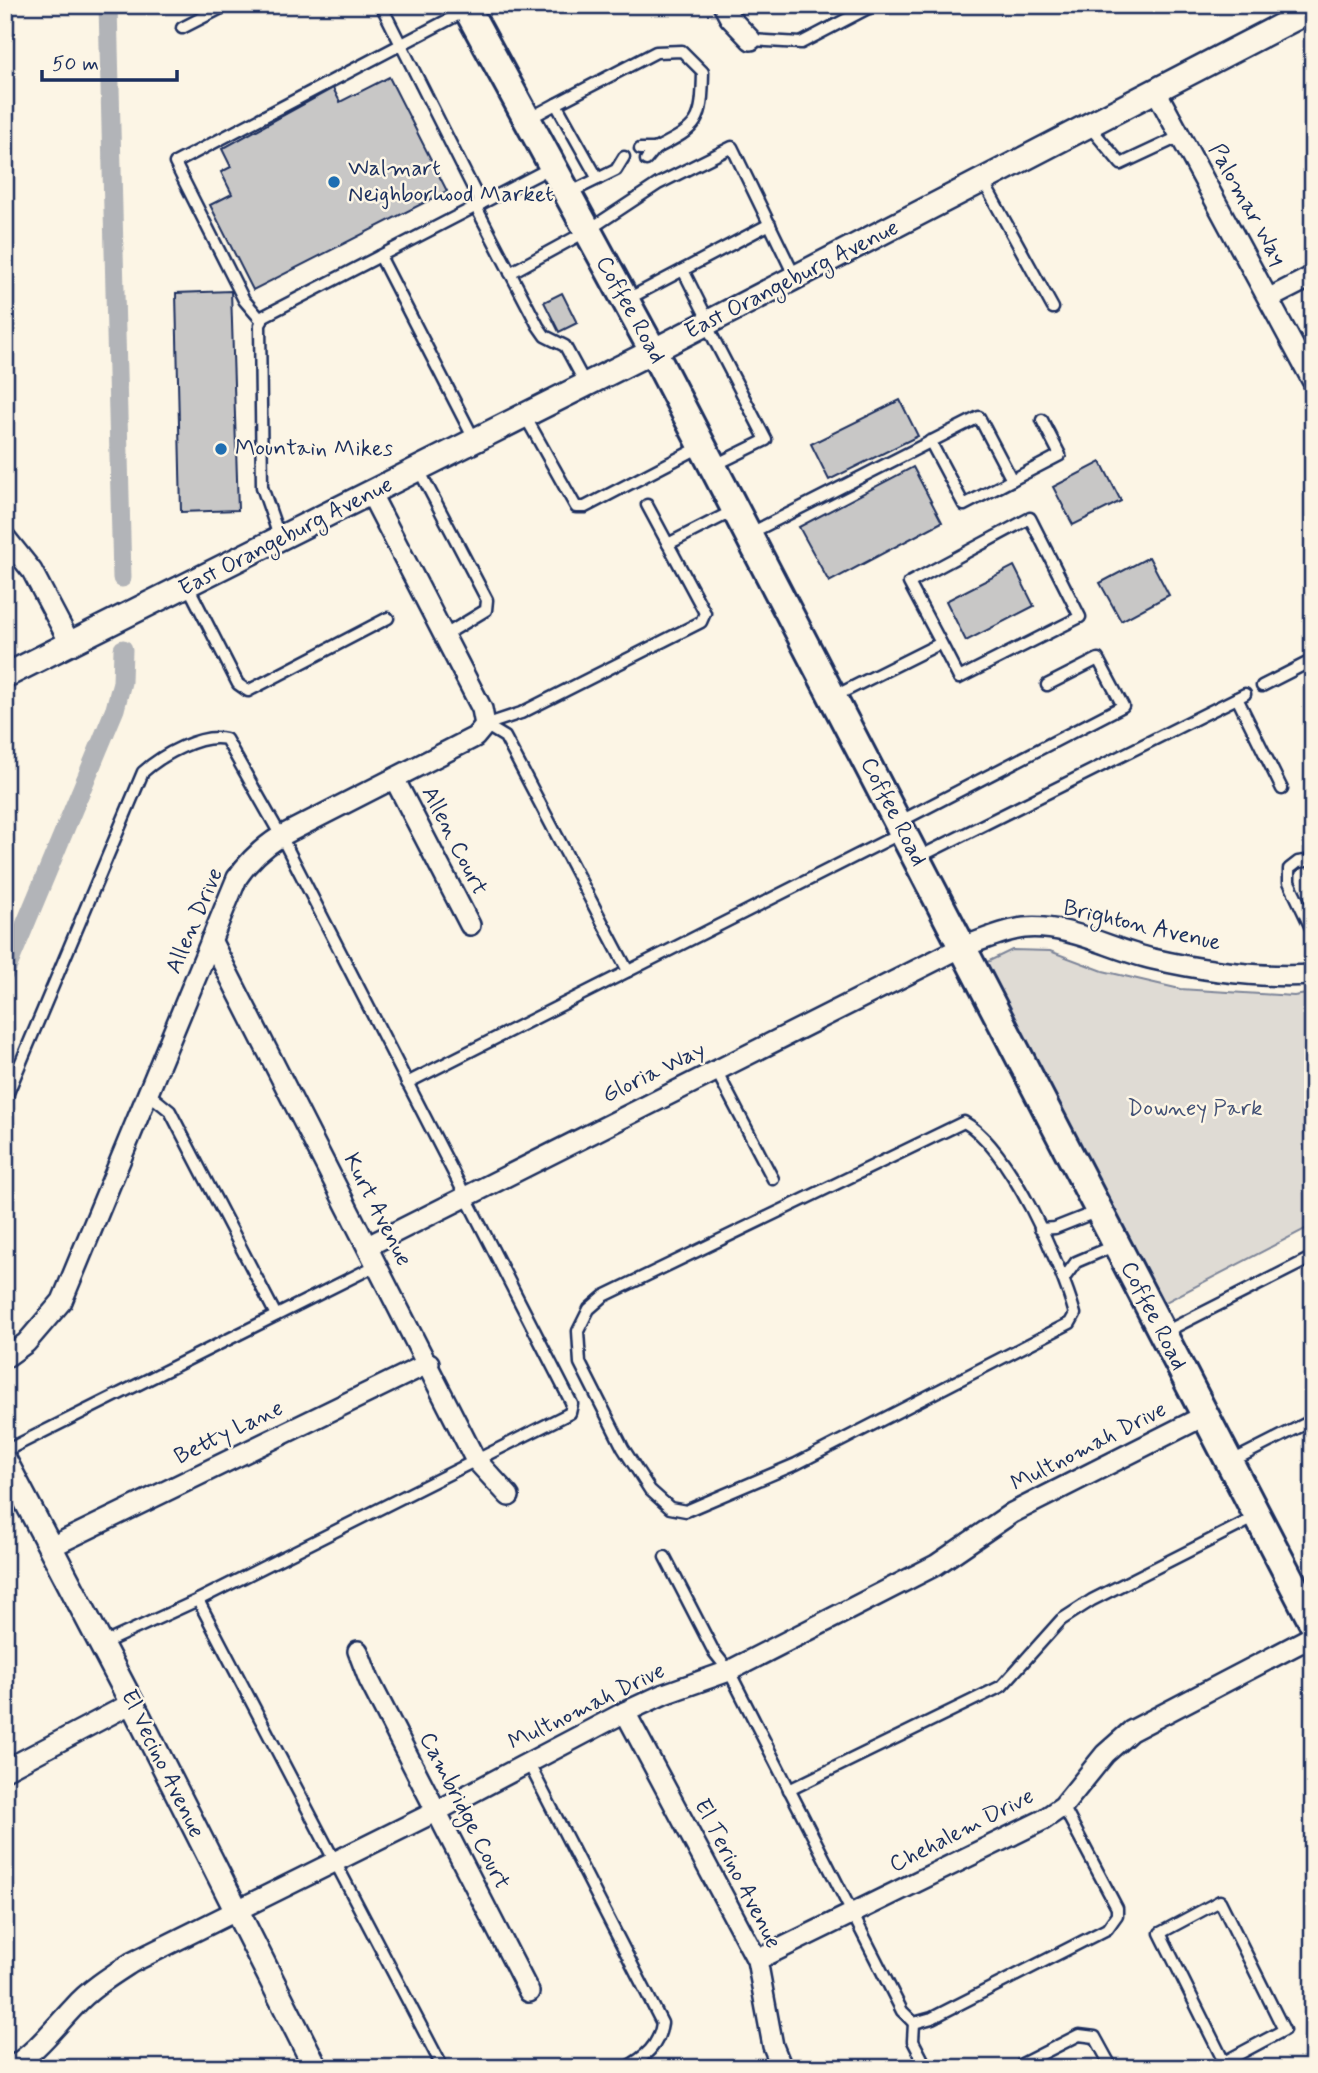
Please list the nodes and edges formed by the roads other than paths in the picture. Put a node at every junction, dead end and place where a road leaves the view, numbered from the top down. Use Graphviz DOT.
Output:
graph roads {
  1 [pos="227,5"];
  2 [pos="381,5"];
  3 [pos="723,5"];
  4 [pos="874,5"];
  5 [pos="470,7"];
  6 [pos="1313,9"];
  7 [pos="181,28"];
  8 [pos="751,40"];
  9 [pos="401,45"];
  10 [pos="1156,91"];
  11 [pos="556,104"];
  12 [pos="526,120"];
  13 [pos="1089,126"];
  14 [pos="1181,136"];
  15 [pos="640,149"];
  16 [pos="654,149"];
  17 [pos="624,157"];
  18 [pos="646,160"];
  19 [pos="552,167"];
  20 [pos="629,168"];
  21 [pos="616,170"];
  22 [pos="598,179"];
  23 [pos="983,181"];
  24 [pos="567,194"];
  25 [pos="478,205"];
  26 [pos="769,224"];
  27 [pos="587,231"];
  28 [pos="380,256"];
  29 [pos="683,270"];
  30 [pos="510,273"];
  31 [pos="1313,276"];
  32 [pos="795,278"];
  33 [pos="1270,298"];
  34 [pos="625,300"];
  35 [pos="1053,309"];
  36 [pos="262,321"];
  37 [pos="708,323"];
  38 [pos="653,351"];
  39 [pos="1313,382"];
  40 [pos="586,385"];
  41 [pos="525,416"];
  42 [pos="1042,420"];
  43 [pos="475,441"];
  44 [pos="930,441"];
  45 [pos="708,456"];
  46 [pos="419,470"];
  47 [pos="1012,480"];
  48 [pos="371,494"];
  49 [pos="647,505"];
  50 [pos="735,509"];
  51 [pos="749,535"];
  52 [pos="5,537"];
  53 [pos="280,540"];
  54 [pos="668,544"];
  55 [pos="188,586"];
  56 [pos="388,618"];
  57 [pos="445,635"];
  58 [pos="941,643"];
  59 [pos="71,645"];
  60 [pos="1313,660"];
  61 [pos="5,676"];
  62 [pos="1047,685"];
  63 [pos="1262,686"];
  64 [pos="833,698"];
  65 [pos="485,726"];
  66 [pos="395,780"];
  67 [pos="1282,789"];
  68 [pos="901,827"];
  69 [pos="281,836"];
  70 [pos="917,858"];
  71 [pos="1313,860"];
  72 [pos="470,925"];
  73 [pos="1313,932"];
  74 [pos="212,940"];
  75 [pos="962,947"];
  76 [pos="628,971"];
  77 [pos="1313,975"];
  78 [pos="716,1069"];
  79 [pos="407,1083"];
  80 [pos="149,1094"];
  81 [pos="5,1100"];
  82 [pos="774,1179"];
  83 [pos="465,1196"];
  84 [pos="1098,1210"];
  85 [pos="1040,1229"];
  86 [pos="1116,1245"];
  87 [pos="368,1247"];
  88 [pos="1313,1257"];
  89 [pos="378,1264"];
  90 [pos="1065,1277"];
  91 [pos="276,1315"];
  92 [pos="1161,1334"];
  93 [pos="5,1358"];
  94 [pos="429,1363"];
  95 [pos="1204,1416"];
  96 [pos="1313,1420"];
  97 [pos="5,1451"];
  98 [pos="475,1459"];
  99 [pos="5,1461"];
  100 [pos="1228,1462"];
  101 [pos="509,1496"];
  102 [pos="1257,1517"];
  103 [pos="51,1547"];
  104 [pos="665,1557"];
  105 [pos="198,1600"];
  106 [pos="1313,1623"];
  107 [pos="1313,1636"];
  108 [pos="102,1645"];
  109 [pos="358,1651"];
  110 [pos="729,1671"];
  111 [pos="132,1703"];
  112 [pos="625,1712"];
  113 [pos="528,1762"];
  114 [pos="5,1770"];
  115 [pos="789,1790"];
  116 [pos="1063,1806"];
  117 [pos="437,1811"];
  118 [pos="335,1862"];
  119 [pos="235,1911"];
  120 [pos="853,1913"];
  121 [pos="757,1960"];
  122 [pos="529,1992"];
  123 [pos="914,2023"];
  124 [pos="1022,2064"];
  125 [pos="1225,2065"];
  126 [pos="10,2068"];
  127 [pos="316,2068"];
  128 [pos="443,2068"];
  129 [pos="625,2068"];
  130 [pos="782,2068"];
  131 [pos="926,2068"];
  132 [pos="1112,2068"];
  1 -- 7 [label="lane"];
  2 -- 9 [label="lane"];
  3 -- 8 [label="street"];
  4 -- 8 [label="lane"];
  5 -- 9 [label="lane"];
  5 -- 12 [label="main road, Coffee Road"];
  6 -- 10 [label="street, East Orangeburg Avenue"];
  9 -- 25 [label="lane"];
  9 -- 36 [label="lane"];
  10 -- 13 [label="street, East Orangeburg Avenue"];
  10 -- 14 [label="street, Palomar Way"];
  11 -- 12 [label="lane"];
  11 -- 16 [label="lane"];
  11 -- 22 [label="lane"];
  12 -- 19 [label="main road, Coffee Road"];
  13 -- 14 [label="lane"];
  13 -- 23 [label="street, East Orangeburg Avenue"];
  14 -- 33 [label="street, Palomar Way"];
  15 -- 16 [label="lane"];
  16 -- 18 [label="lane"];
  17 -- 21 [label="lane"];
  19 -- 24 [label="main road, Coffee Road"];
  19 -- 25 [label="lane"];
  20 -- 21 [label="lane"];
  21 -- 22 [label="lane"];
  22 -- 24 [label="lane"];
  23 -- 32 [label="street, East Orangeburg Avenue"];
  23 -- 35 [label="lane"];
  24 -- 27 [label="main road, Coffee Road"];
  25 -- 28 [label="lane"];
  25 -- 30 [label="lane"];
  26 -- 27 [label="lane"];
  26 -- 29 [label="lane"];
  26 -- 32 [label="lane"];
  27 -- 30 [label="lane"];
  27 -- 34 [label="main road, Coffee Road"];
  28 -- 36 [label="lane"];
  28 -- 43 [label="lane"];
  29 -- 34 [label="lane"];
  29 -- 37 [label="lane"];
  30 -- 40 [label="lane"];
  31 -- 33 [label="street"];
  32 -- 37 [label="street, East Orangeburg Avenue"];
  33 -- 39 [label="street, Palomar Way"];
  34 -- 38 [label="main road, Coffee Road"];
  36 -- 53 [label="lane"];
  37 -- 38 [label="street, East Orangeburg Avenue"];
  37 -- 45 [label="lane"];
  38 -- 40 [label="street, East Orangeburg Avenue"];
  38 -- 45 [label="main road, Coffee Road"];
  40 -- 41 [label="street, East Orangeburg Avenue"];
  41 -- 43 [label="street, East Orangeburg Avenue"];
  41 -- 45 [label="lane"];
  42 -- 47 [label="lane"];
  43 -- 46 [label="street, East Orangeburg Avenue"];
  44 -- 47 [label="lane"];
  44 -- 47 [label="lane"];
  44 -- 51 [label="lane"];
  45 -- 50 [label="main road, Coffee Road"];
  46 -- 48 [label="street, East Orangeburg Avenue"];
  46 -- 57 [label="lane"];
  48 -- 53 [label="street, East Orangeburg Avenue"];
  48 -- 57 [label="street"];
  49 -- 54 [label="lane"];
  50 -- 51 [label="main road, Coffee Road"];
  50 -- 54 [label="lane"];
  51 -- 64 [label="main road, Coffee Road"];
  52 -- 59 [label="street"];
  53 -- 55 [label="street, East Orangeburg Avenue"];
  54 -- 65 [label="lane"];
  55 -- 56 [label="lane"];
  55 -- 59 [label="street, East Orangeburg Avenue"];
  57 -- 65 [label="street"];
  58 -- 58 [label="lane"];
  58 -- 64 [label="lane"];
  59 -- 61 [label="street, East Orangeburg Avenue"];
  60 -- 63 [label="lane"];
  62 -- 68 [label="lane"];
  64 -- 68 [label="main road, Coffee Road"];
  65 -- 66 [label="street, Allen Drive"];
  65 -- 76 [label="lane"];
  66 -- 69 [label="street, Allen Drive"];
  66 -- 72 [label="street, Allen Court"];
  67 -- 70 [label="lane"];
  68 -- 70 [label="main road, Coffee Road"];
  68 -- 76 [label="lane"];
  69 -- 74 [label="street, Allen Drive"];
  69 -- 79 [label="lane"];
  69 -- 81 [label="lane"];
  70 -- 75 [label="main road, Coffee Road"];
  71 -- 73 [label="lane"];
  74 -- 80 [label="street, Allen Drive"];
  74 -- 87 [label="street, Kurt Avenue"];
  75 -- 77 [label="street, Brighton Avenue"];
  75 -- 78 [label="street, Gloria Way"];
  75 -- 84 [label="main road, Coffee Road"];
  76 -- 79 [label="lane"];
  78 -- 82 [label="lane"];
  78 -- 83 [label="street, Gloria Way"];
  79 -- 83 [label="lane"];
  80 -- 91 [label="lane"];
  80 -- 93 [label="street, Allen Drive"];
  83 -- 87 [label="street, Gloria Way"];
  83 -- 98 [label="lane"];
  84 -- 85 [label="lane"];
  84 -- 86 [label="main road, Coffee Road"];
  85 -- 90 [label="lane"];
  85 -- 90 [label="lane"];
  86 -- 90 [label="lane"];
  86 -- 92 [label="main road, Coffee Road"];
  87 -- 89 [label="street, Kurt Avenue"];
  88 -- 92 [label="lane"];
  89 -- 91 [label="lane"];
  89 -- 94 [label="street, Kurt Avenue"];
  91 -- 97 [label="lane"];
  92 -- 95 [label="main road, Coffee Road"];
  94 -- 98 [label="street, Kurt Avenue"];
  94 -- 103 [label="street, Betty Lane"];
  95 -- 100 [label="main road, Coffee Road"];
  95 -- 110 [label="street, Multnomah Drive"];
  96 -- 100 [label="lane"];
  98 -- 101 [label="street, Kurt Avenue"];
  98 -- 105 [label="lane"];
  99 -- 103 [label="street, El Vecino Avenue"];
  100 -- 102 [label="main road, Coffee Road"];
  102 -- 106 [label="main road, Coffee Road"];
  102 -- 115 [label="lane"];
  103 -- 108 [label="street, El Vecino Avenue"];
  104 -- 110 [label="lane"];
  105 -- 108 [label="lane"];
  105 -- 118 [label="lane"];
  107 -- 116 [label="street, Chehalem Drive"];
  108 -- 111 [label="street, El Vecino Avenue"];
  109 -- 117 [label="street, Cambridge Court"];
  110 -- 112 [label="street, Multnomah Drive"];
  110 -- 115 [label="lane"];
  111 -- 114 [label="street"];
  111 -- 119 [label="street, El Vecino Avenue"];
  112 -- 113 [label="street, Multnomah Drive"];
  112 -- 121 [label="street, El Terino Avenue"];
  113 -- 117 [label="street, Multnomah Drive"];
  113 -- 129 [label="lane"];
  115 -- 120 [label="lane"];
  116 -- 120 [label="street, Chehalem Drive"];
  116 -- 123 [label="lane"];
  117 -- 118 [label="street, Multnomah Drive"];
  117 -- 122 [label="street, Cambridge Court"];
  118 -- 119 [label="street, Multnomah Drive"];
  118 -- 128 [label="lane"];
  119 -- 126 [label="street, Multnomah Drive"];
  119 -- 127 [label="street, El Vecino Avenue"];
  120 -- 121 [label="street, Chehalem Drive"];
  120 -- 123 [label="lane"];
  121 -- 130 [label="street, El Terino Avenue"];
  123 -- 131 [label="lane"];
  124 -- 132 [label="lane"];
  125 -- 125 [label="lane"];
}
